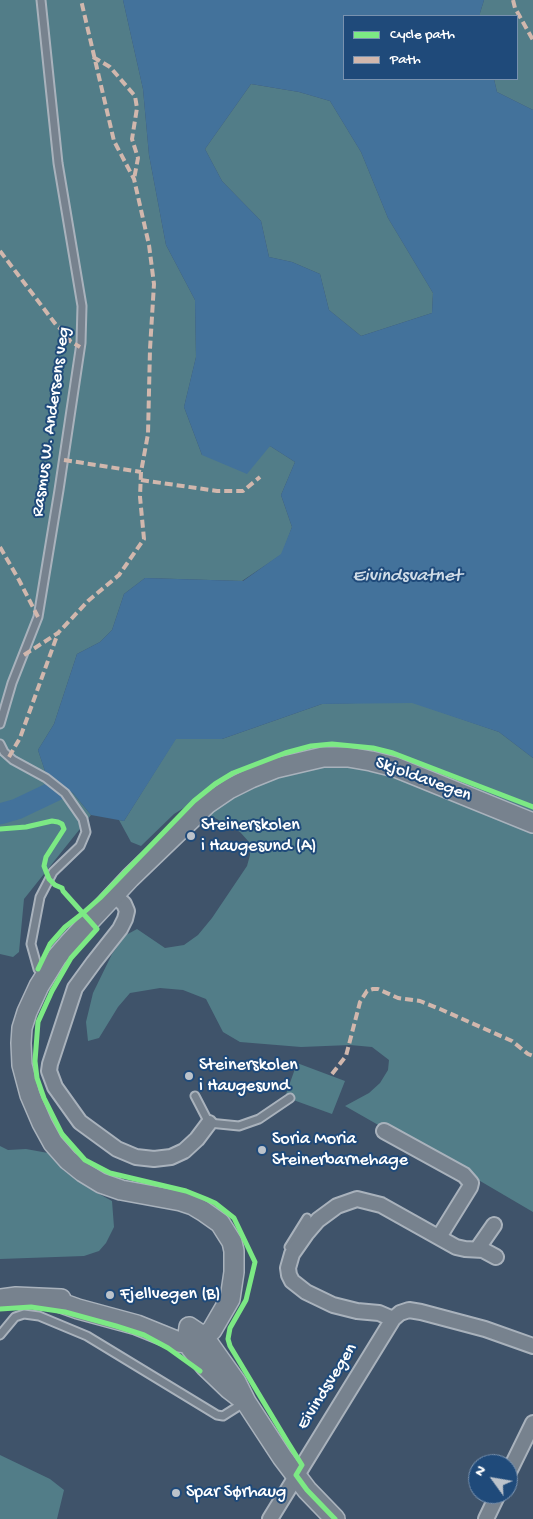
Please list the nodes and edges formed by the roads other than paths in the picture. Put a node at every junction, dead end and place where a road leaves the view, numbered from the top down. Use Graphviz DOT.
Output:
graph roads {
  1 [pos="41,0"];
  2 [pos="0,724"];
  3 [pos="0,744"];
  4 [pos="533,823"];
  5 [pos="114,895"];
  6 [pos="42,972"];
  7 [pos="195,1096"];
  8 [pos="290,1098"];
  9 [pos="209,1122"];
  10 [pos="384,1130"];
  11 [pos="307,1218"];
  12 [pos="494,1226"];
  13 [pos="438,1237"];
  14 [pos="478,1248"];
  15 [pos="496,1257"];
  16 [pos="288,1268"];
  17 [pos="0,1299"];
  18 [pos="393,1319"];
  19 [pos="0,1336"];
  20 [pos="193,1336"];
  21 [pos="533,1346"];
  22 [pos="246,1402"];
  23 [pos="533,1423"];
  24 [pos="518,1454"];
  25 [pos="296,1475"];
  26 [pos="493,1504"];
  27 [pos="270,1519"];
  28 [pos="335,1519"];
  29 [pos="486,1519"];
  1 -- 2 [label="lane, Rasmus W. Andersens veg"];
  3 -- 6 [label="lane"];
  4 -- 5 [label="main road, Skjoldavegen"];
  5 -- 6 [label="main road, Skjoldavegen"];
  5 -- 9 [label="street"];
  6 -- 20 [label="main road, Skjoldavegen"];
  7 -- 9 [label="lane"];
  8 -- 9 [label="lane"];
  10 -- 13 [label="street"];
  11 -- 16 [label="lane"];
  12 -- 14 [label="street"];
  13 -- 14 [label="street"];
  13 -- 16 [label="street"];
  14 -- 15 [label="street"];
  16 -- 18 [label="street"];
  17 -- 20 [label="main road"];
  18 -- 21 [label="street"];
  18 -- 25 [label="street, Eivindsvegen"];
  19 -- 22 [label="lane"];
  20 -- 22 [label="main road"];
  22 -- 25 [label="main road"];
  23 -- 24 [label="street"];
  25 -- 27 [label="street, Eivindsvegen"];
  25 -- 28 [label="main road"];
  26 -- 29 [label="street"];
}
